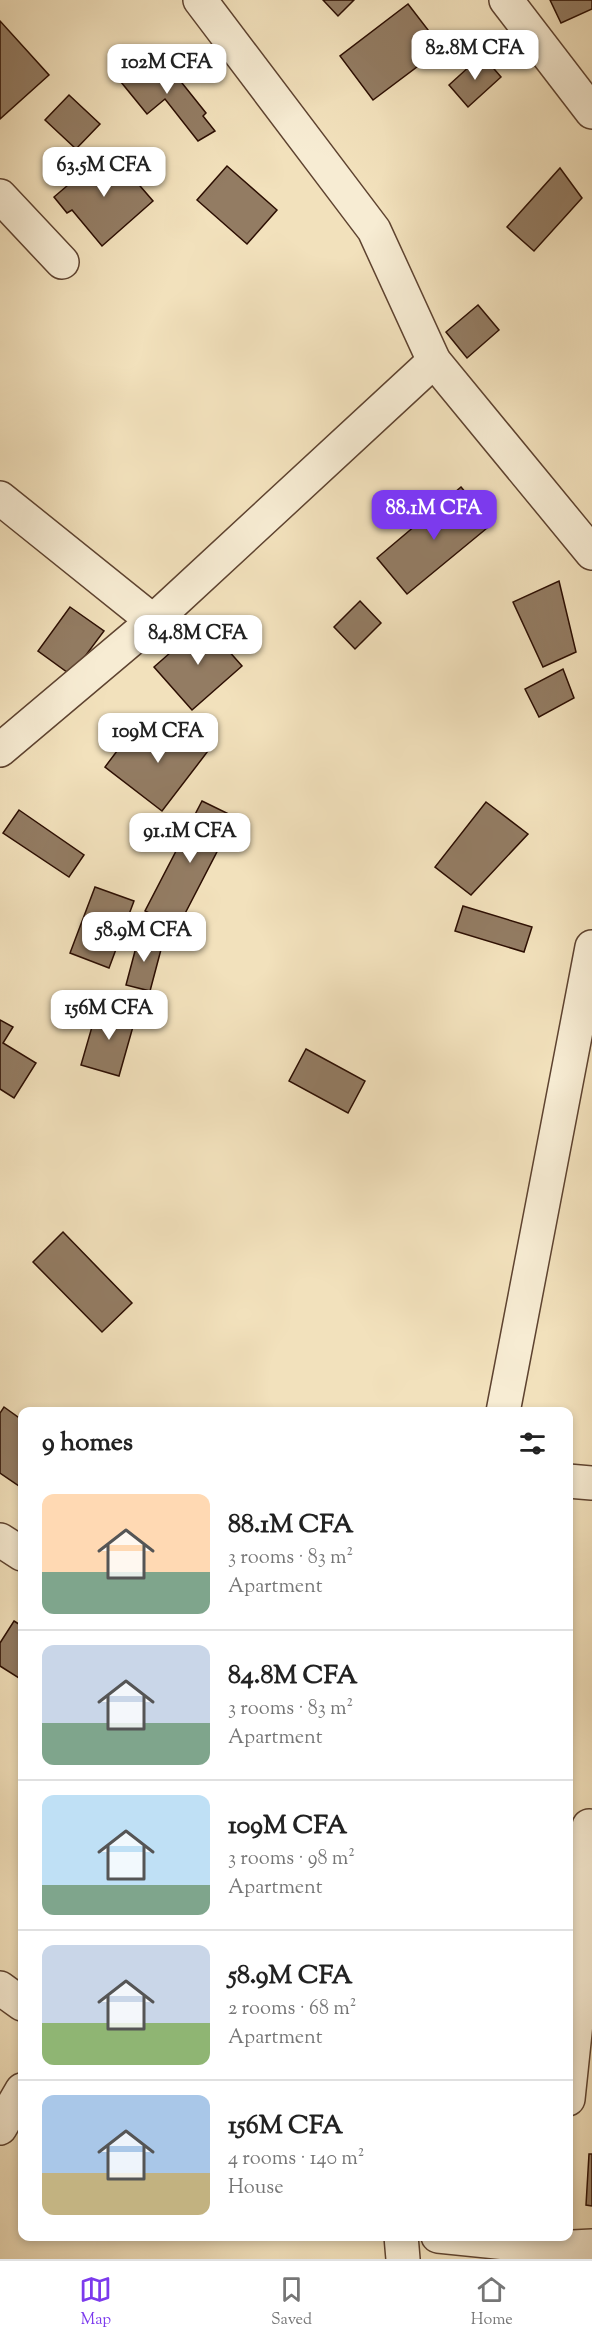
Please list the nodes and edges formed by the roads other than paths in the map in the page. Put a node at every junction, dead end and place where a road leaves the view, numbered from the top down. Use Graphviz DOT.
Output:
graph roads {
  1 [pos="200,0"];
  2 [pos="506,0"];
  3 [pos="592,112"];
  4 [pos="0,196"];
  5 [pos="63,262"];
  6 [pos="434,361"];
  7 [pos="0,498"];
  8 [pos="592,553"];
  9 [pos="153,621"];
  10 [pos="0,750"];
  11 [pos="592,947"];
  12 [pos="504,1407"];
  13 [pos="573,1481"];
  14 [pos="592,1483"];
  15 [pos="0,1540"];
  16 [pos="18,1551"];
  17 [pos="583,1826"];
  18 [pos="0,1988"];
  19 [pos="18,2001"];
  20 [pos="573,2052"];
  21 [pos="18,2097"];
  22 [pos="0,2128"];
  23 [pos="401,2241"];
  24 [pos="535,2241"];
  25 [pos="554,2242"];
  26 [pos="592,2246"];
  27 [pos="403,2259"];
  1 -- 6 [label="street"];
  2 -- 3 [label="street"];
  4 -- 5 [label="street"];
  6 -- 8 [label="street"];
  6 -- 9 [label="street"];
  7 -- 9 [label="street"];
  9 -- 10 [label="street"];
  11 -- 12 [label="street"];
  13 -- 14 [label="street"];
  15 -- 16 [label="street"];
  17 -- 20 [label="street"];
  18 -- 19 [label="street"];
  21 -- 22 [label="street"];
  23 -- 27 [label="street"];
  24 -- 25 [label="street"];
  25 -- 26 [label="street"];
}
